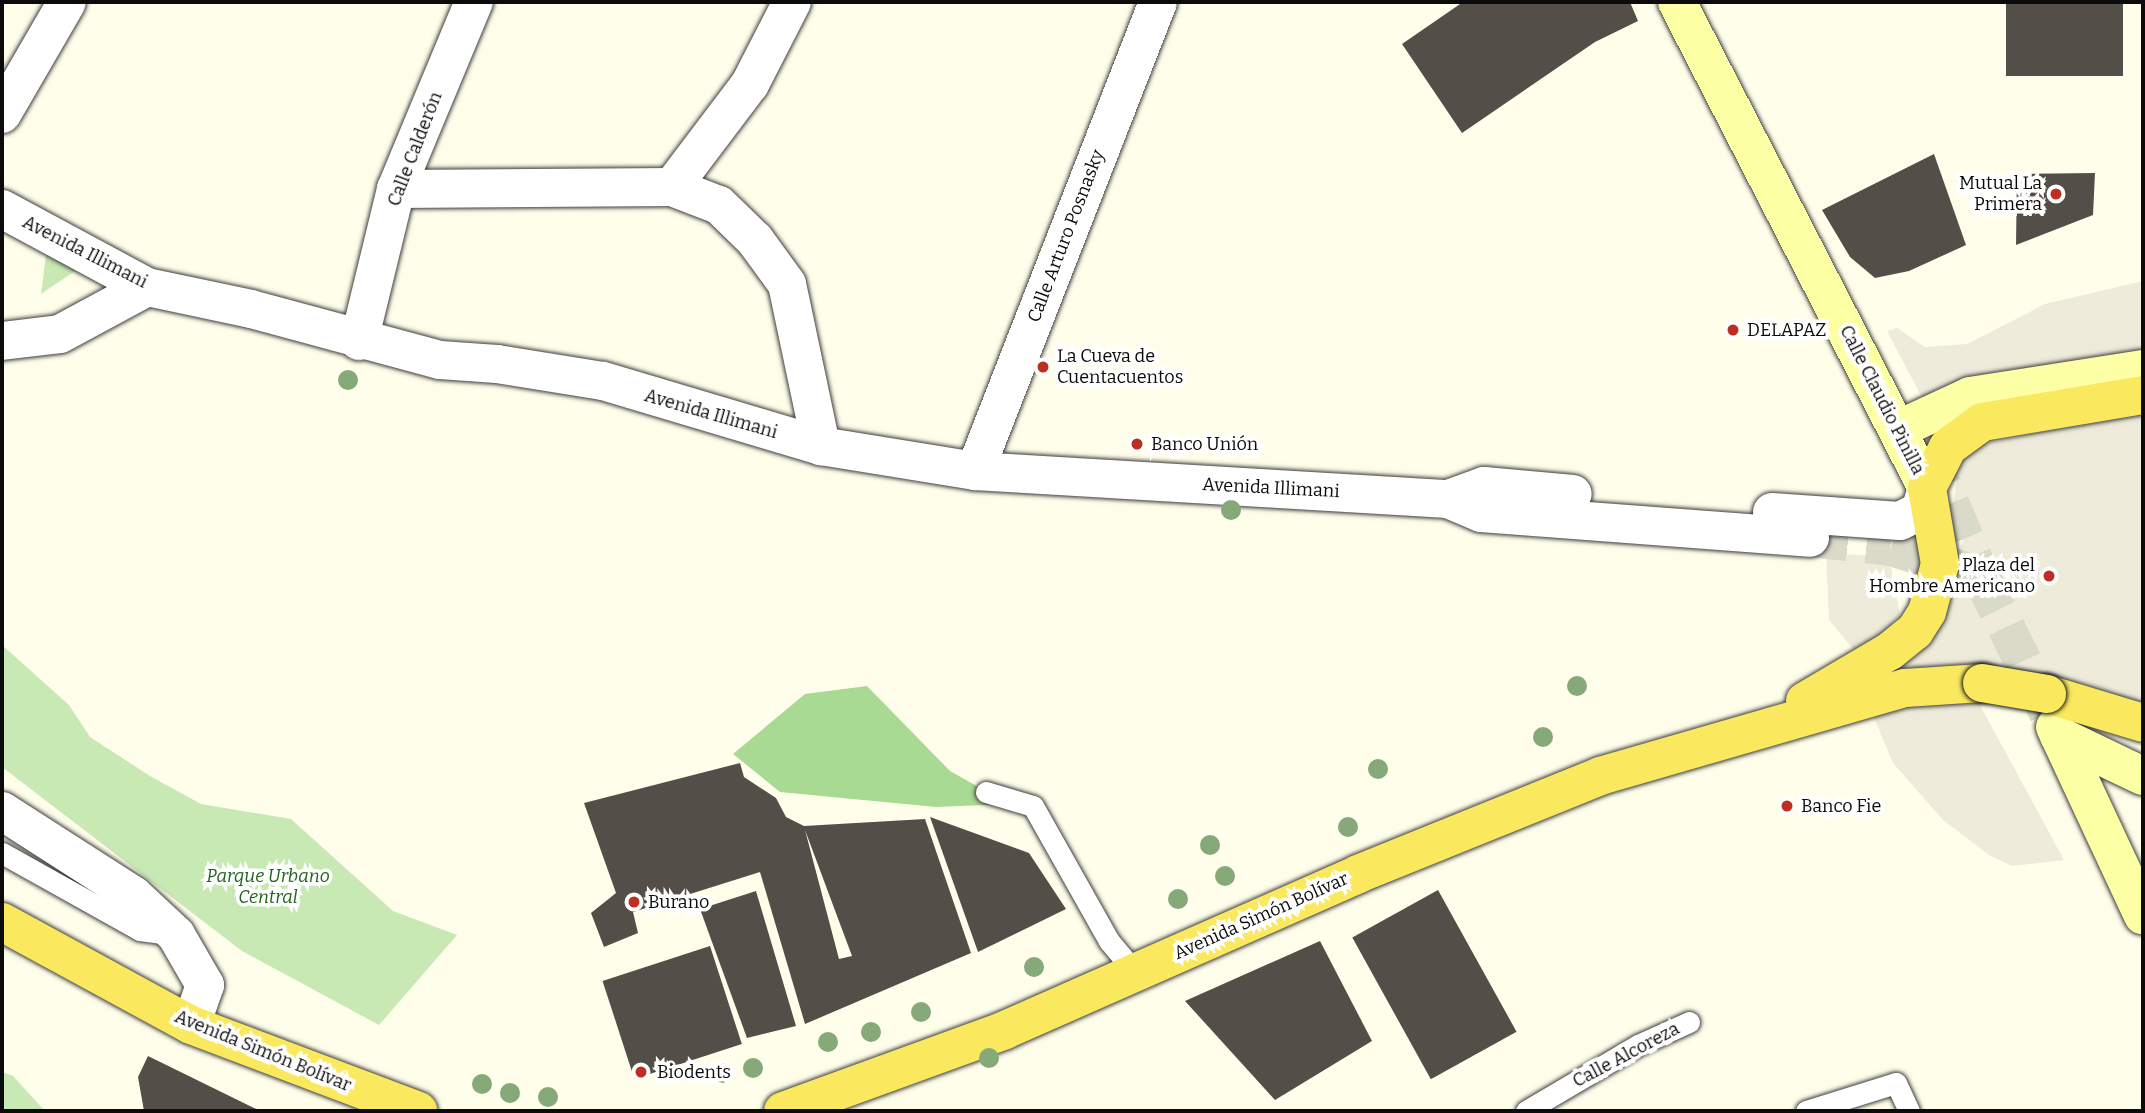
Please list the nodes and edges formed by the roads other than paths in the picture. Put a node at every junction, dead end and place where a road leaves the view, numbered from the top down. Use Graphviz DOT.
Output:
graph roads {
  1 [pos="67,2"];
  2 [pos="474,2"];
  3 [pos="792,2"];
  4 [pos="1158,2"];
  5 [pos="1677,2"];
  6 [pos="2,114"];
  7 [pos="672,187"];
  8 [pos="396,189"];
  9 [pos="2,209"];
  10 [pos="147,287"];
  11 [pos="2,341"];
  12 [pos="359,341"];
  13 [pos="2143,369"];
  14 [pos="2143,396"];
  15 [pos="1899,429"];
  16 [pos="821,446"];
  17 [pos="975,471"];
  18 [pos="1927,488"];
  19 [pos="1448,499"];
  20 [pos="1810,538"];
  21 [pos="2054,719"];
  22 [pos="2143,723"];
  23 [pos="1745,734"];
  24 [pos="2143,776"];
  25 [pos="986,792"];
  26 [pos="2,811"];
  27 [pos="2,853"];
  28 [pos="2143,916"];
  29 [pos="2,922"];
  30 [pos="176,935"];
  31 [pos="1134,971"];
  32 [pos="1689,1022"];
  33 [pos="191,1024"];
  34 [pos="418,1111"];
  35 [pos="783,1111"];
  36 [pos="1526,1111"];
  37 [pos="1806,1111"];
  38 [pos="1909,1111"];
  1 -- 6 [label="street"];
  2 -- 8 [label="street, Calle Calderón"];
  3 -- 7 [label="street"];
  4 -- 17 [label="street, Calle Arturo Posnasky"];
  5 -- 15 [label="main road, Calle Claudio Pinilla"];
  7 -- 8 [label="street"];
  7 -- 16 [label="street"];
  8 -- 12 [label="street, Calle Calderón"];
  9 -- 10 [label="street, Avenida Illimani"];
  10 -- 11 [label="street"];
  10 -- 12 [label="street, Avenida Illimani"];
  12 -- 16 [label="street, Avenida Illimani"];
  13 -- 15 [label="main road"];
  14 -- 18 [label="main road"];
  15 -- 18 [label="main road, Calle Claudio Pinilla"];
  16 -- 17 [label="street, Avenida Illimani"];
  17 -- 19 [label="street, Avenida Illimani"];
  18 -- 19 [label="street, Avenida Illimani"];
  18 -- 23 [label="main road, Calle Claudio Pinilla"];
  19 -- 20 [label="street, Avenida Illimani"];
  21 -- 22 [label="main road"];
  21 -- 23 [label="main road, bridge"];
  21 -- 24 [label="main road"];
  21 -- 28 [label="main road"];
  23 -- 31 [label="main road, Avenida Simón Bolívar"];
  25 -- 31 [label="lane"];
  26 -- 30 [label="street"];
  27 -- 30 [label="lane"];
  29 -- 33 [label="main road, Avenida Simón Bolívar"];
  30 -- 33 [label="street"];
  31 -- 35 [label="main road, Avenida Simón Bolívar"];
  32 -- 36 [label="lane, Calle Alcoreza"];
  33 -- 34 [label="main road, Avenida Simón Bolívar"];
  37 -- 38 [label="lane"];
}
